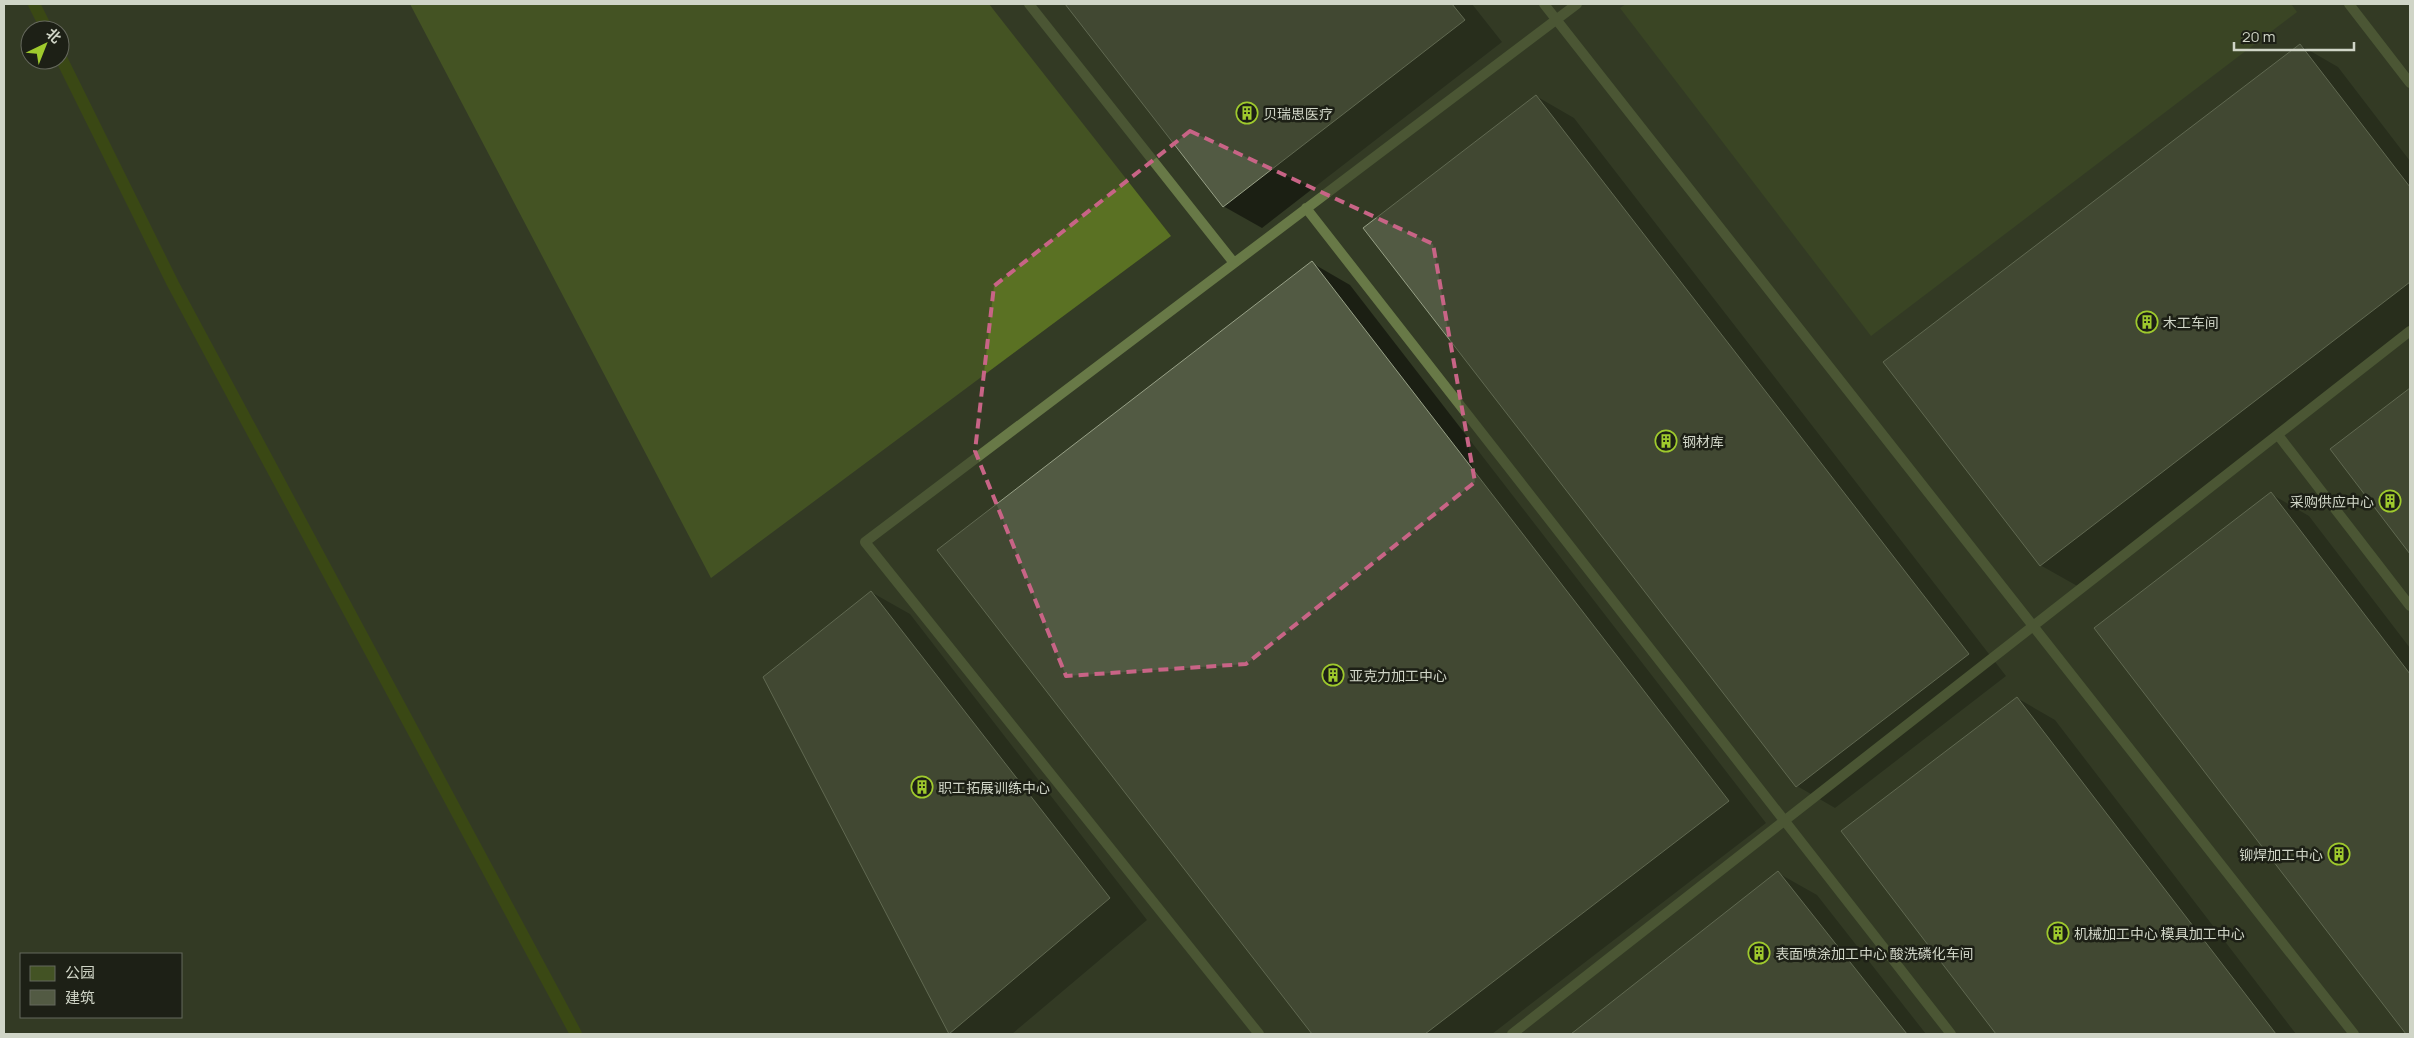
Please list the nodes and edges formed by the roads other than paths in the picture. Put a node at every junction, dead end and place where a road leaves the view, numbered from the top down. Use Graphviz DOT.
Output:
graph roads {
  1 [pos="1030,4"];
  2 [pos="1544,4"];
  3 [pos="1577,4"];
  4 [pos="2349,4"];
  5 [pos="1556,20"];
  6 [pos="2410,83"];
  7 [pos="1306,208"];
  8 [pos="1234,263"];
  9 [pos="2410,332"];
  10 [pos="2278,435"];
  11 [pos="2410,606"];
  12 [pos="2034,626"];
  13 [pos="1785,821"];
  14 [pos="1259,1034"];
  15 [pos="1512,1034"];
  16 [pos="1951,1034"];
  17 [pos="2354,1034"];
  1 -- 8 [label="lane"];
  2 -- 5 [label="lane"];
  3 -- 5 [label="lane"];
  4 -- 6 [label="lane"];
  5 -- 7 [label="lane"];
  5 -- 12 [label="lane"];
  7 -- 8 [label="lane"];
  7 -- 13 [label="lane"];
  8 -- 14 [label="lane"];
  9 -- 10 [label="lane"];
  10 -- 11 [label="lane"];
  10 -- 12 [label="lane"];
  12 -- 13 [label="lane"];
  12 -- 17 [label="lane"];
  13 -- 15 [label="lane"];
  13 -- 16 [label="lane"];
}
